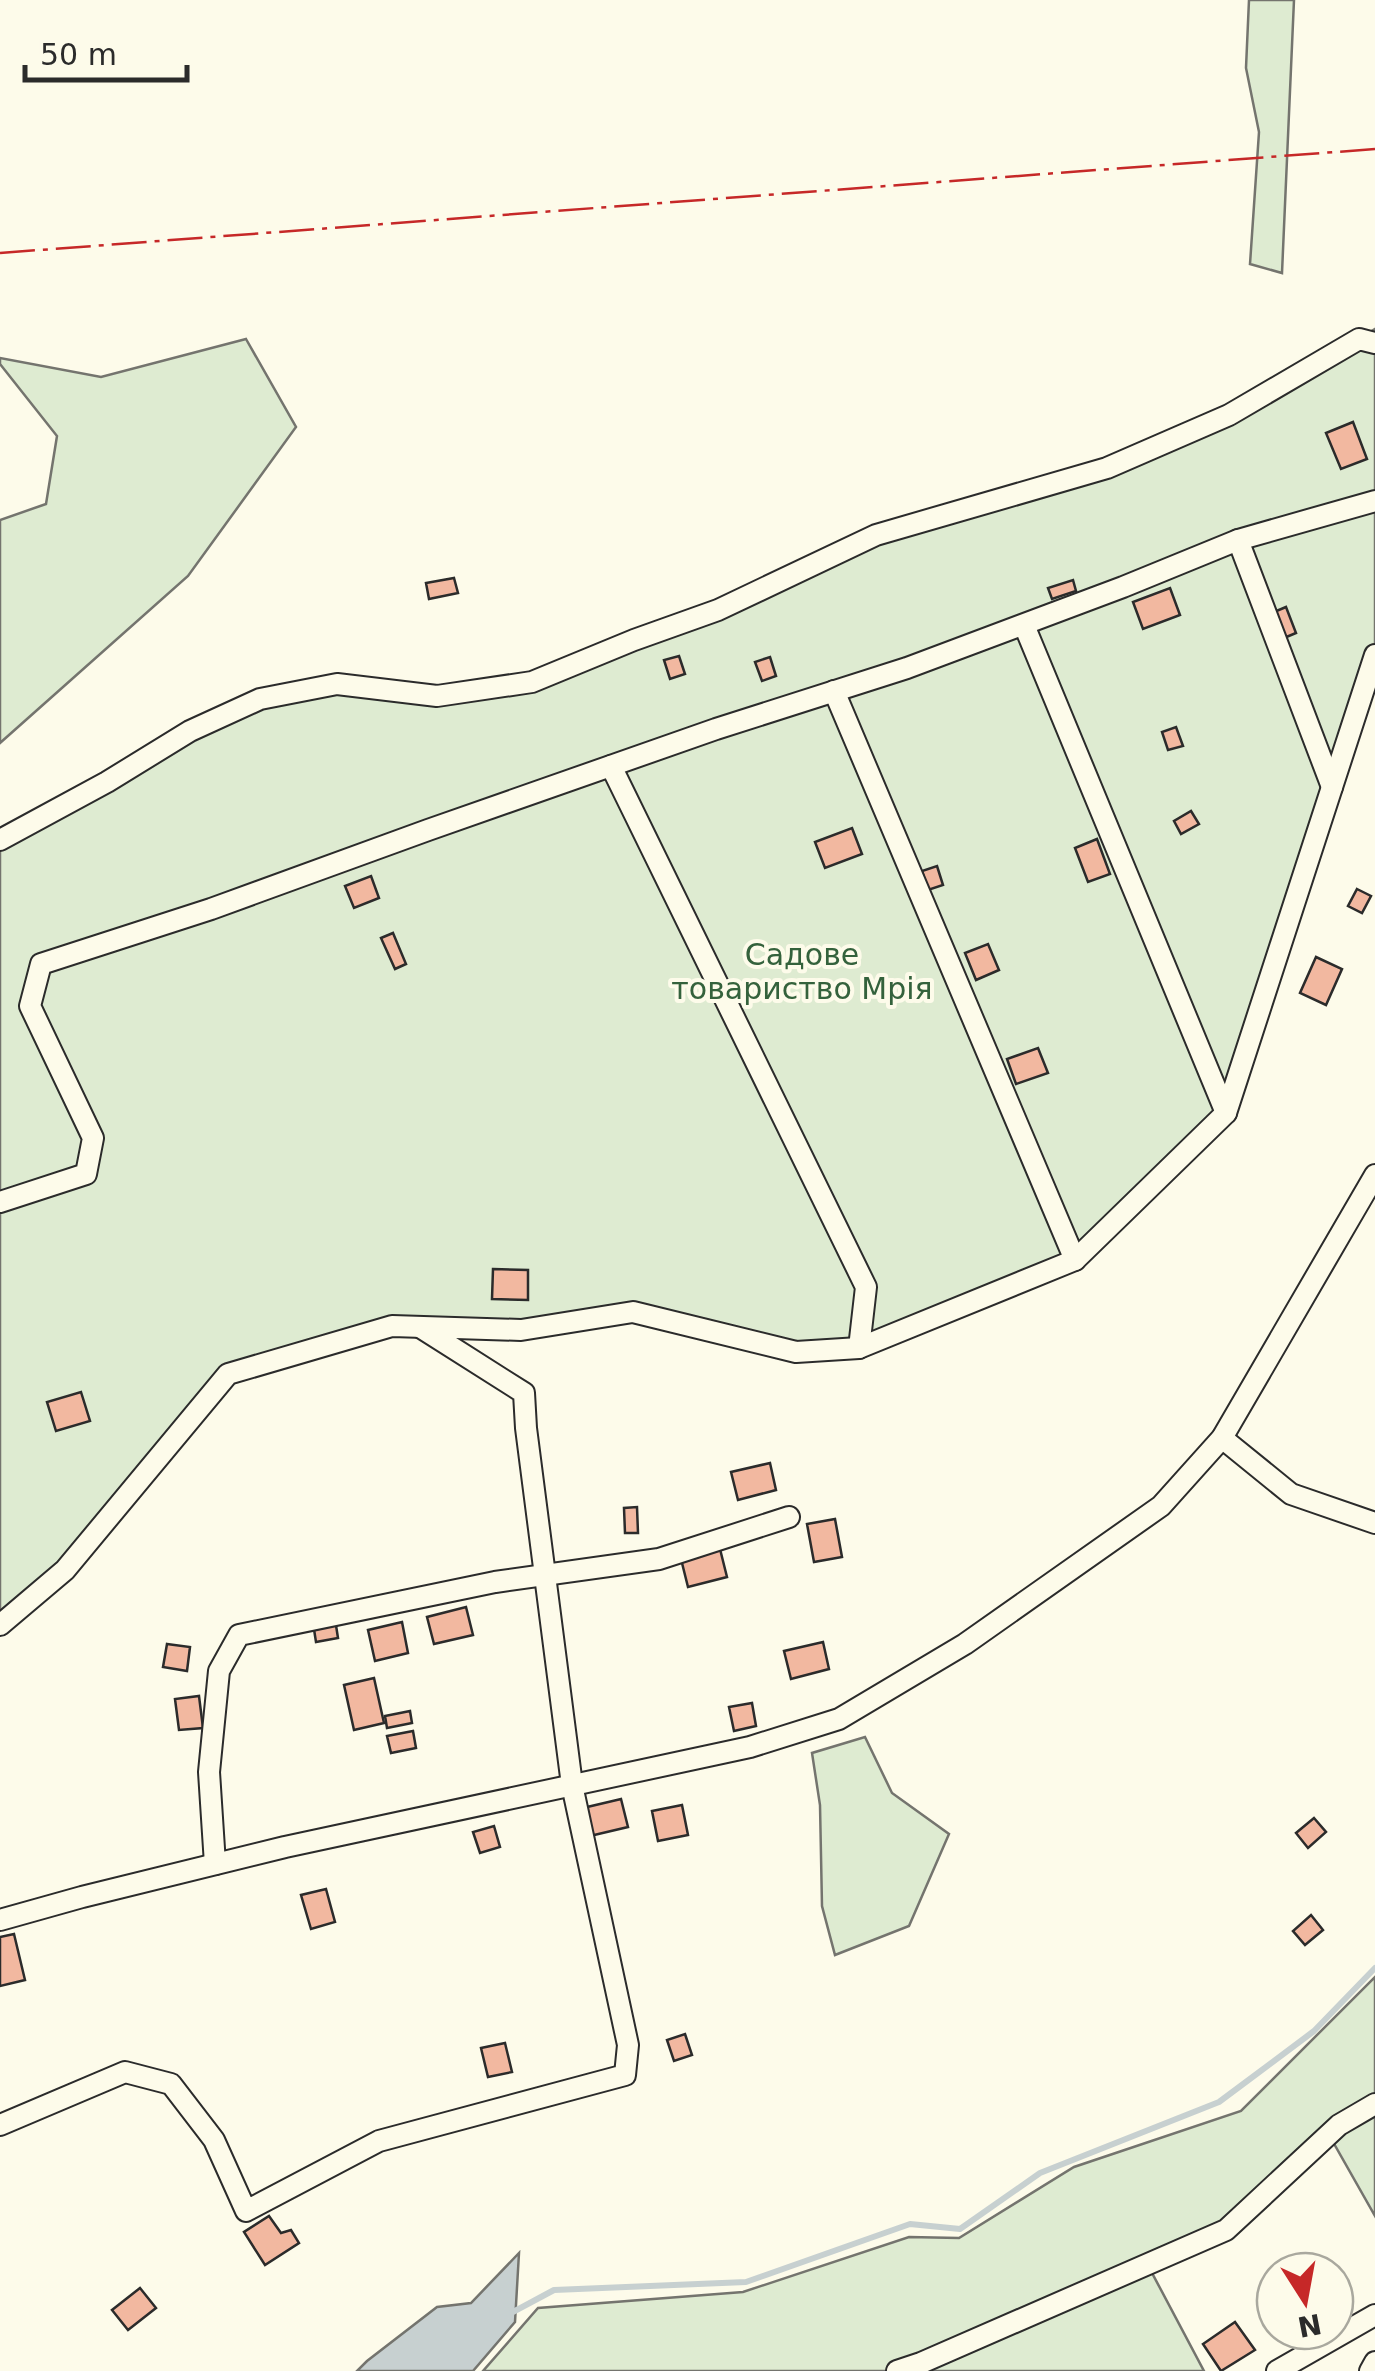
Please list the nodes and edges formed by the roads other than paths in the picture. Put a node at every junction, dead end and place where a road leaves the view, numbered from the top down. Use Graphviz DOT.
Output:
graph roads {
  1 [pos="1375,344"];
  2 [pos="1375,501"];
  3 [pos="1238,540"];
  4 [pos="1024,625"];
  5 [pos="1375,654"];
  6 [pos="834,692"];
  7 [pos="611,766"];
  8 [pos="1332,787"];
  9 [pos="0,840"];
  10 [pos="1226,1113"];
  11 [pos="1375,1175"];
  12 [pos="0,1202"];
  13 [pos="1076,1260"];
  14 [pos="418,1326"];
  15 [pos="859,1348"];
  16 [pos="1222,1438"];
  17 [pos="789,1517"];
  18 [pos="1375,1523"];
  19 [pos="545,1575"];
  20 [pos="0,1625"];
  21 [pos="572,1784"];
  22 [pos="214,1864"];
  23 [pos="0,1920"];
  24 [pos="1375,2104"];
  25 [pos="0,2125"];
  26 [pos="1375,2315"];
  27 [pos="1375,2362"];
  28 [pos="897,2371"];
  29 [pos="1278,2371"];
  30 [pos="1370,2371"];
  1 -- 9 [label="street"];
  2 -- 3 [label="street"];
  3 -- 4 [label="street"];
  3 -- 8 [label="street"];
  4 -- 6 [label="street"];
  4 -- 10 [label="street"];
  5 -- 8 [label="street"];
  6 -- 7 [label="street"];
  6 -- 13 [label="street"];
  7 -- 12 [label="street"];
  7 -- 15 [label="street"];
  8 -- 10 [label="street"];
  10 -- 13 [label="street"];
  11 -- 16 [label="street"];
  13 -- 15 [label="street"];
  14 -- 15 [label="street"];
  14 -- 19 [label="street"];
  14 -- 20 [label="street"];
  16 -- 18 [label="street"];
  16 -- 21 [label="street"];
  17 -- 19 [label="street"];
  19 -- 21 [label="street"];
  19 -- 22 [label="street"];
  21 -- 22 [label="street"];
  21 -- 25 [label="street"];
  22 -- 23 [label="street"];
  24 -- 28 [label="street"];
  26 -- 29 [label="street"];
  27 -- 30 [label="street"];
}
